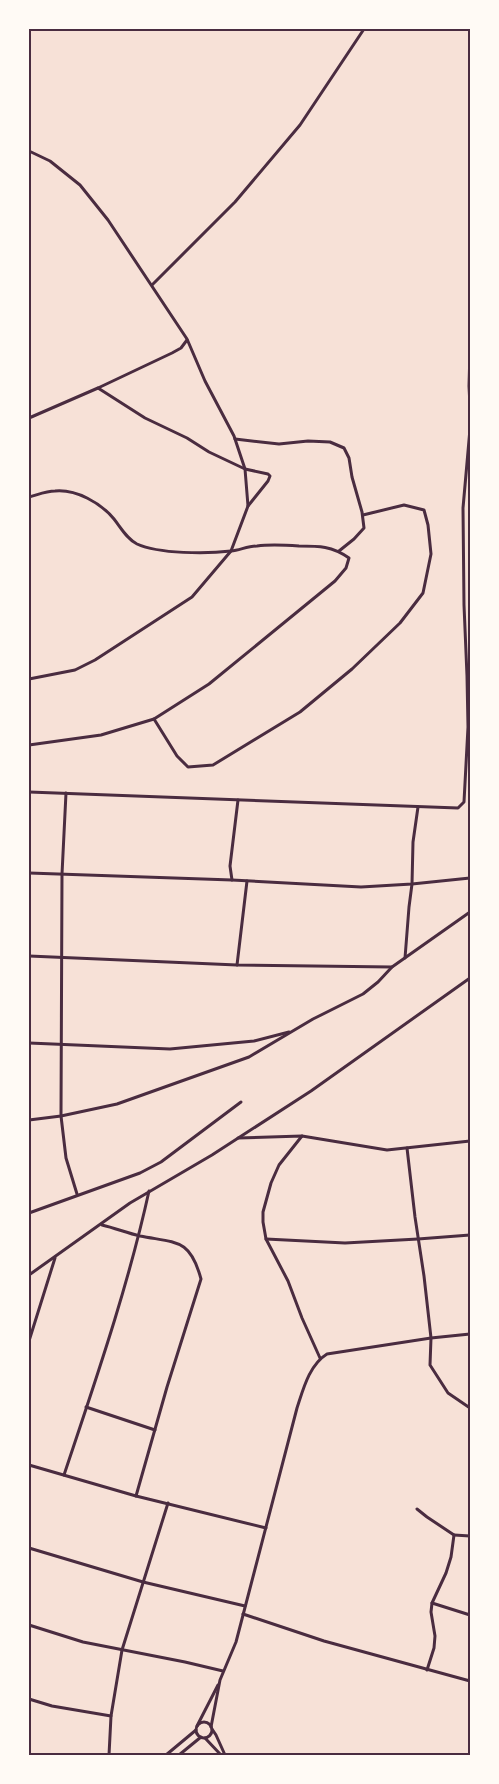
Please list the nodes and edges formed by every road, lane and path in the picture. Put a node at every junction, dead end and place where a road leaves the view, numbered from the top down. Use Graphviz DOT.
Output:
graph roads {
  1 [pos="364,29"];
  2 [pos="29,151"];
  3 [pos="152,285"];
  4 [pos="187,339"];
  5 [pos="470,351"];
  6 [pos="98,388"];
  7 [pos="470,406"];
  8 [pos="29,418"];
  9 [pos="470,429"];
  10 [pos="235,439"];
  11 [pos="245,469"];
  12 [pos="29,497"];
  13 [pos="248,506"];
  14 [pos="362,514"];
  15 [pos="231,551"];
  16 [pos="339,551"];
  17 [pos="469,675"];
  18 [pos="29,680"];
  19 [pos="154,719"];
  20 [pos="29,745"];
  21 [pos="29,792"];
  22 [pos="66,793"];
  23 [pos="238,800"];
  24 [pos="418,807"];
  25 [pos="29,873"];
  26 [pos="62,874"];
  27 [pos="470,878"];
  28 [pos="232,880"];
  29 [pos="247,881"];
  30 [pos="412,884"];
  31 [pos="470,912"];
  32 [pos="29,956"];
  33 [pos="62,957"];
  34 [pos="405,958"];
  35 [pos="237,965"];
  36 [pos="392,967"];
  37 [pos="470,978"];
  38 [pos="292,1031"];
  39 [pos="29,1043"];
  40 [pos="60,1044"];
  41 [pos="241,1102"];
  42 [pos="61,1116"];
  43 [pos="29,1120"];
  44 [pos="302,1136"];
  45 [pos="237,1138"];
  46 [pos="470,1141"];
  47 [pos="408,1148"];
  48 [pos="149,1191"];
  49 [pos="77,1194"];
  50 [pos="29,1213"];
  51 [pos="102,1225"];
  52 [pos="470,1234"];
  53 [pos="139,1236"];
  54 [pos="266,1239"];
  55 [pos="418,1239"];
  56 [pos="55,1257"];
  57 [pos="29,1275"];
  58 [pos="470,1334"];
  59 [pos="431,1338"];
  60 [pos="29,1341"];
  61 [pos="320,1358"];
  62 [pos="86,1407"];
  63 [pos="470,1408"];
  64 [pos="155,1430"];
  65 [pos="29,1466"];
  66 [pos="64,1475"];
  67 [pos="136,1496"];
  68 [pos="168,1503"];
  69 [pos="417,1509"];
  70 [pos="266,1528"];
  71 [pos="454,1535"];
  72 [pos="470,1536"];
  73 [pos="29,1548"];
  74 [pos="143,1582"];
  75 [pos="432,1602"];
  76 [pos="245,1606"];
  77 [pos="243,1614"];
  78 [pos="470,1615"];
  79 [pos="29,1625"];
  80 [pos="122,1650"];
  81 [pos="427,1670"];
  82 [pos="223,1671"];
  83 [pos="220,1680"];
  84 [pos="470,1681"];
  85 [pos="29,1699"];
  86 [pos="111,1716"];
  87 [pos="197,1728"];
  88 [pos="211,1728"];
  89 [pos="203,1738"];
  90 [pos="109,1755"];
  91 [pos="166,1755"];
  92 [pos="179,1755"];
  93 [pos="223,1755"];
  1 -- 3 [label="street"];
  2 -- 3 [label="street"];
  3 -- 4 [label="street"];
  4 -- 6 [label="street"];
  4 -- 10 [label="street"];
  5 -- 7 [label="street"];
  6 -- 8 [label="street"];
  6 -- 11 [label="street"];
  9 -- 17 [label="street"];
  10 -- 11 [label="street"];
  10 -- 14 [label="street"];
  11 -- 13 [label="street"];
  11 -- 13 [label="street"];
  12 -- 15 [label="street"];
  13 -- 15 [label="street"];
  14 -- 16 [label="street"];
  14 -- 19 [label="street"];
  15 -- 16 [label="street"];
  15 -- 18 [label="street"];
  16 -- 19 [label="street"];
  17 -- 24 [label="street"];
  19 -- 20 [label="street"];
  21 -- 22 [label="street"];
  22 -- 23 [label="street"];
  22 -- 26 [label="street"];
  23 -- 24 [label="street"];
  23 -- 28 [label="street"];
  24 -- 30 [label="street"];
  25 -- 26 [label="street"];
  26 -- 28 [label="street"];
  26 -- 33 [label="street"];
  27 -- 30 [label="street"];
  28 -- 29 [label="street"];
  29 -- 30 [label="street"];
  29 -- 35 [label="street"];
  30 -- 34 [label="street"];
  31 -- 34 [label="street"];
  32 -- 33 [label="street"];
  33 -- 35 [label="street"];
  33 -- 40 [label="street"];
  34 -- 36 [label="street"];
  35 -- 36 [label="street"];
  36 -- 38 [label="street"];
  37 -- 45 [label="street"];
  38 -- 40 [label="street"];
  38 -- 42 [label="street"];
  39 -- 40 [label="street"];
  40 -- 42 [label="street"];
  41 -- 49 [label="street"];
  42 -- 43 [label="street"];
  42 -- 49 [label="street"];
  44 -- 45 [label="street"];
  44 -- 47 [label="street"];
  44 -- 54 [label="street"];
  45 -- 48 [label="street"];
  46 -- 47 [label="street"];
  47 -- 55 [label="street"];
  48 -- 51 [label="street"];
  48 -- 53 [label="street"];
  49 -- 50 [label="street"];
  51 -- 53 [label="street"];
  51 -- 56 [label="street"];
  52 -- 55 [label="street"];
  53 -- 62 [label="street"];
  53 -- 64 [label="street"];
  54 -- 55 [label="street"];
  54 -- 61 [label="street"];
  55 -- 59 [label="street"];
  56 -- 57 [label="street"];
  56 -- 60 [label="street"];
  58 -- 59 [label="street"];
  59 -- 61 [label="street"];
  59 -- 63 [label="street"];
  61 -- 70 [label="street"];
  62 -- 64 [label="street"];
  62 -- 66 [label="street"];
  64 -- 67 [label="street"];
  65 -- 66 [label="street"];
  66 -- 67 [label="street"];
  67 -- 68 [label="street"];
  68 -- 70 [label="street"];
  68 -- 74 [label="street"];
  69 -- 71 [label="street"];
  70 -- 76 [label="street"];
  71 -- 72 [label="street"];
  71 -- 75 [label="street"];
  73 -- 74 [label="street"];
  74 -- 76 [label="street"];
  74 -- 80 [label="street"];
  75 -- 78 [label="street"];
  75 -- 81 [label="street"];
  76 -- 77 [label="street"];
  77 -- 81 [label="street"];
  77 -- 82 [label="street"];
  79 -- 80 [label="street"];
  80 -- 82 [label="street"];
  80 -- 86 [label="street"];
  81 -- 84 [label="street"];
  82 -- 83 [label="street"];
  83 -- 87 [label="street"];
  83 -- 88 [label="street"];
  85 -- 86 [label="street"];
  86 -- 90 [label="street"];
  87 -- 88 [label="street"];
  87 -- 89 [label="street"];
  87 -- 91 [label="street"];
  88 -- 89 [label="street"];
  88 -- 93 [label="street"];
  89 -- 92 [label="street"];
  89 -- 93 [label="street"];
}
